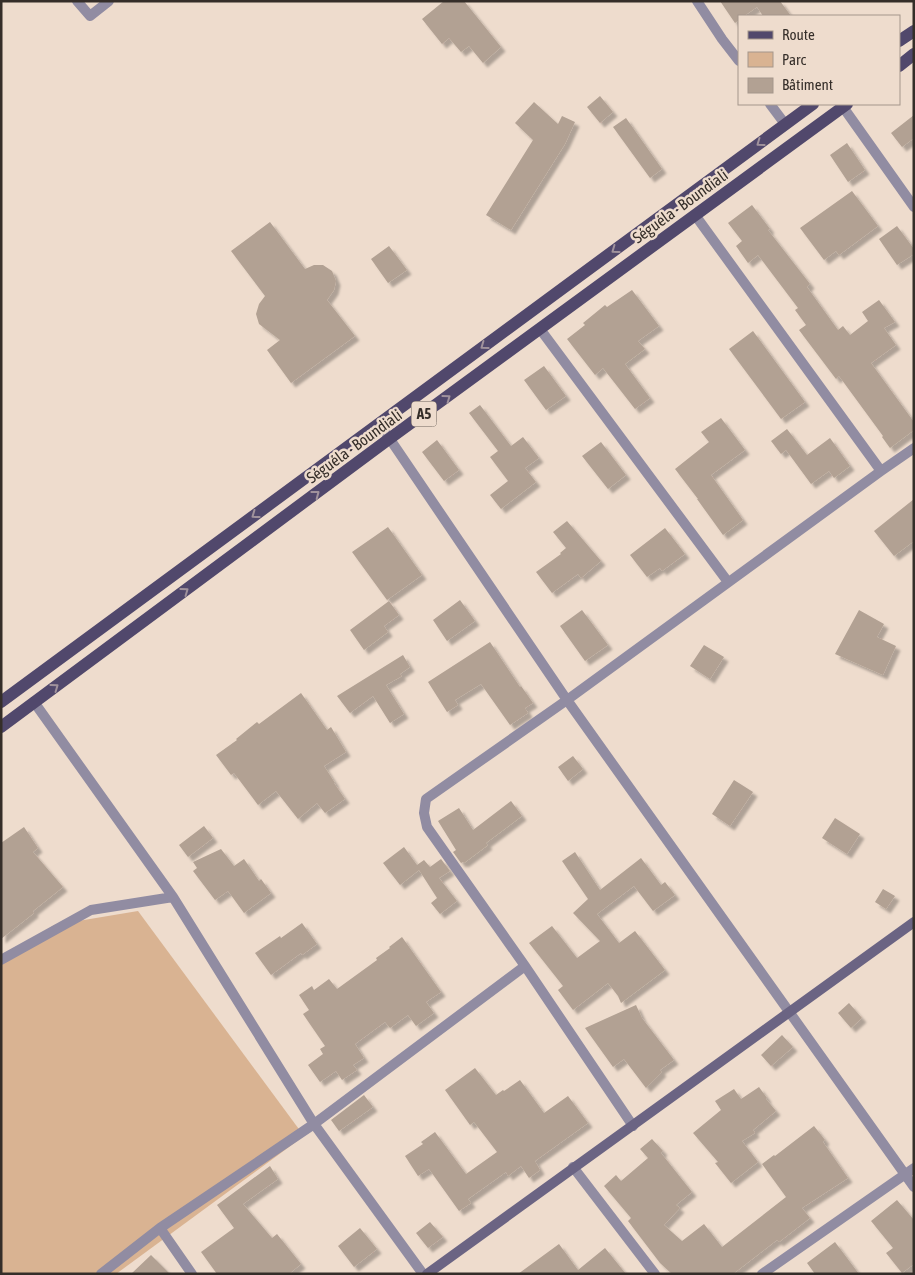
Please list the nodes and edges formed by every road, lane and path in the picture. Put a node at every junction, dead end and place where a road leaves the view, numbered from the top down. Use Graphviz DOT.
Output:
graph roads {
  1 [pos="77,1"];
  2 [pos="109,1"];
  3 [pos="697,1"];
  4 [pos="914,30"];
  5 [pos="900,41"];
  6 [pos="914,54"];
  7 [pos="738,60"];
  8 [pos="900,65"];
  9 [pos="771,105"];
  10 [pos="812,105"];
  11 [pos="845,105"];
  12 [pos="785,124"];
  13 [pos="914,207"];
  14 [pos="695,215"];
  15 [pos="540,329"];
  16 [pos="379,423"];
  17 [pos="390,439"];
  18 [pos="914,448"];
  19 [pos="881,471"];
  20 [pos="728,582"];
  21 [pos="567,700"];
  22 [pos="1,702"];
  23 [pos="34,702"];
  24 [pos="1,726"];
  25 [pos="172,896"];
  26 [pos="914,922"];
  27 [pos="1,960"];
  28 [pos="525,966"];
  29 [pos="790,1013"];
  30 [pos="314,1124"];
  31 [pos="633,1126"];
  32 [pos="573,1167"];
  33 [pos="914,1168"];
  34 [pos="904,1174"];
  35 [pos="914,1187"];
  36 [pos="160,1228"];
  37 [pos="100,1274"];
  38 [pos="192,1274"];
  39 [pos="425,1274"];
  40 [pos="655,1274"];
  41 [pos="762,1274"];
  1 -- 2 [label="street"];
  3 -- 7 [label="street"];
  4 -- 5 [label="main road"];
  6 -- 8 [label="main road"];
  9 -- 12 [label="street"];
  10 -- 12 [label="main road, Séguéla - Boundiali / A5"];
  11 -- 13 [label="street"];
  11 -- 14 [label="main road, Séguéla - Boundiali / A5"];
  12 -- 16 [label="main road, Séguéla - Boundiali / A5, one-way"];
  14 -- 15 [label="main road, Séguéla - Boundiali / A5"];
  14 -- 19 [label="street"];
  17 -- 15 [label="main road, Séguéla - Boundiali / A5, one-way"];
  15 -- 20 [label="street"];
  16 -- 17 [label="street"];
  16 -- 22 [label="main road, Séguéla - Boundiali / A5, one-way"];
  17 -- 21 [label="street"];
  23 -- 17 [label="main road, Séguéla - Boundiali / A5, one-way"];
  18 -- 19 [label="street"];
  19 -- 20 [label="street"];
  20 -- 21 [label="street"];
  21 -- 28 [label="street"];
  21 -- 29 [label="street"];
  23 -- 24 [label="main road, Séguéla - Boundiali / A5"];
  23 -- 25 [label="street"];
  25 -- 27 [label="street"];
  25 -- 30 [label="street"];
  26 -- 29 [label="street"];
  28 -- 30 [label="street"];
  28 -- 31 [label="street"];
  29 -- 31 [label="street"];
  29 -- 34 [label="street"];
  30 -- 36 [label="street"];
  30 -- 39 [label="street"];
  31 -- 32 [label="street"];
  32 -- 39 [label="street"];
  32 -- 40 [label="street"];
  33 -- 34 [label="street"];
  34 -- 35 [label="street"];
  34 -- 41 [label="street"];
  36 -- 37 [label="street"];
  36 -- 38 [label="street"];
}
